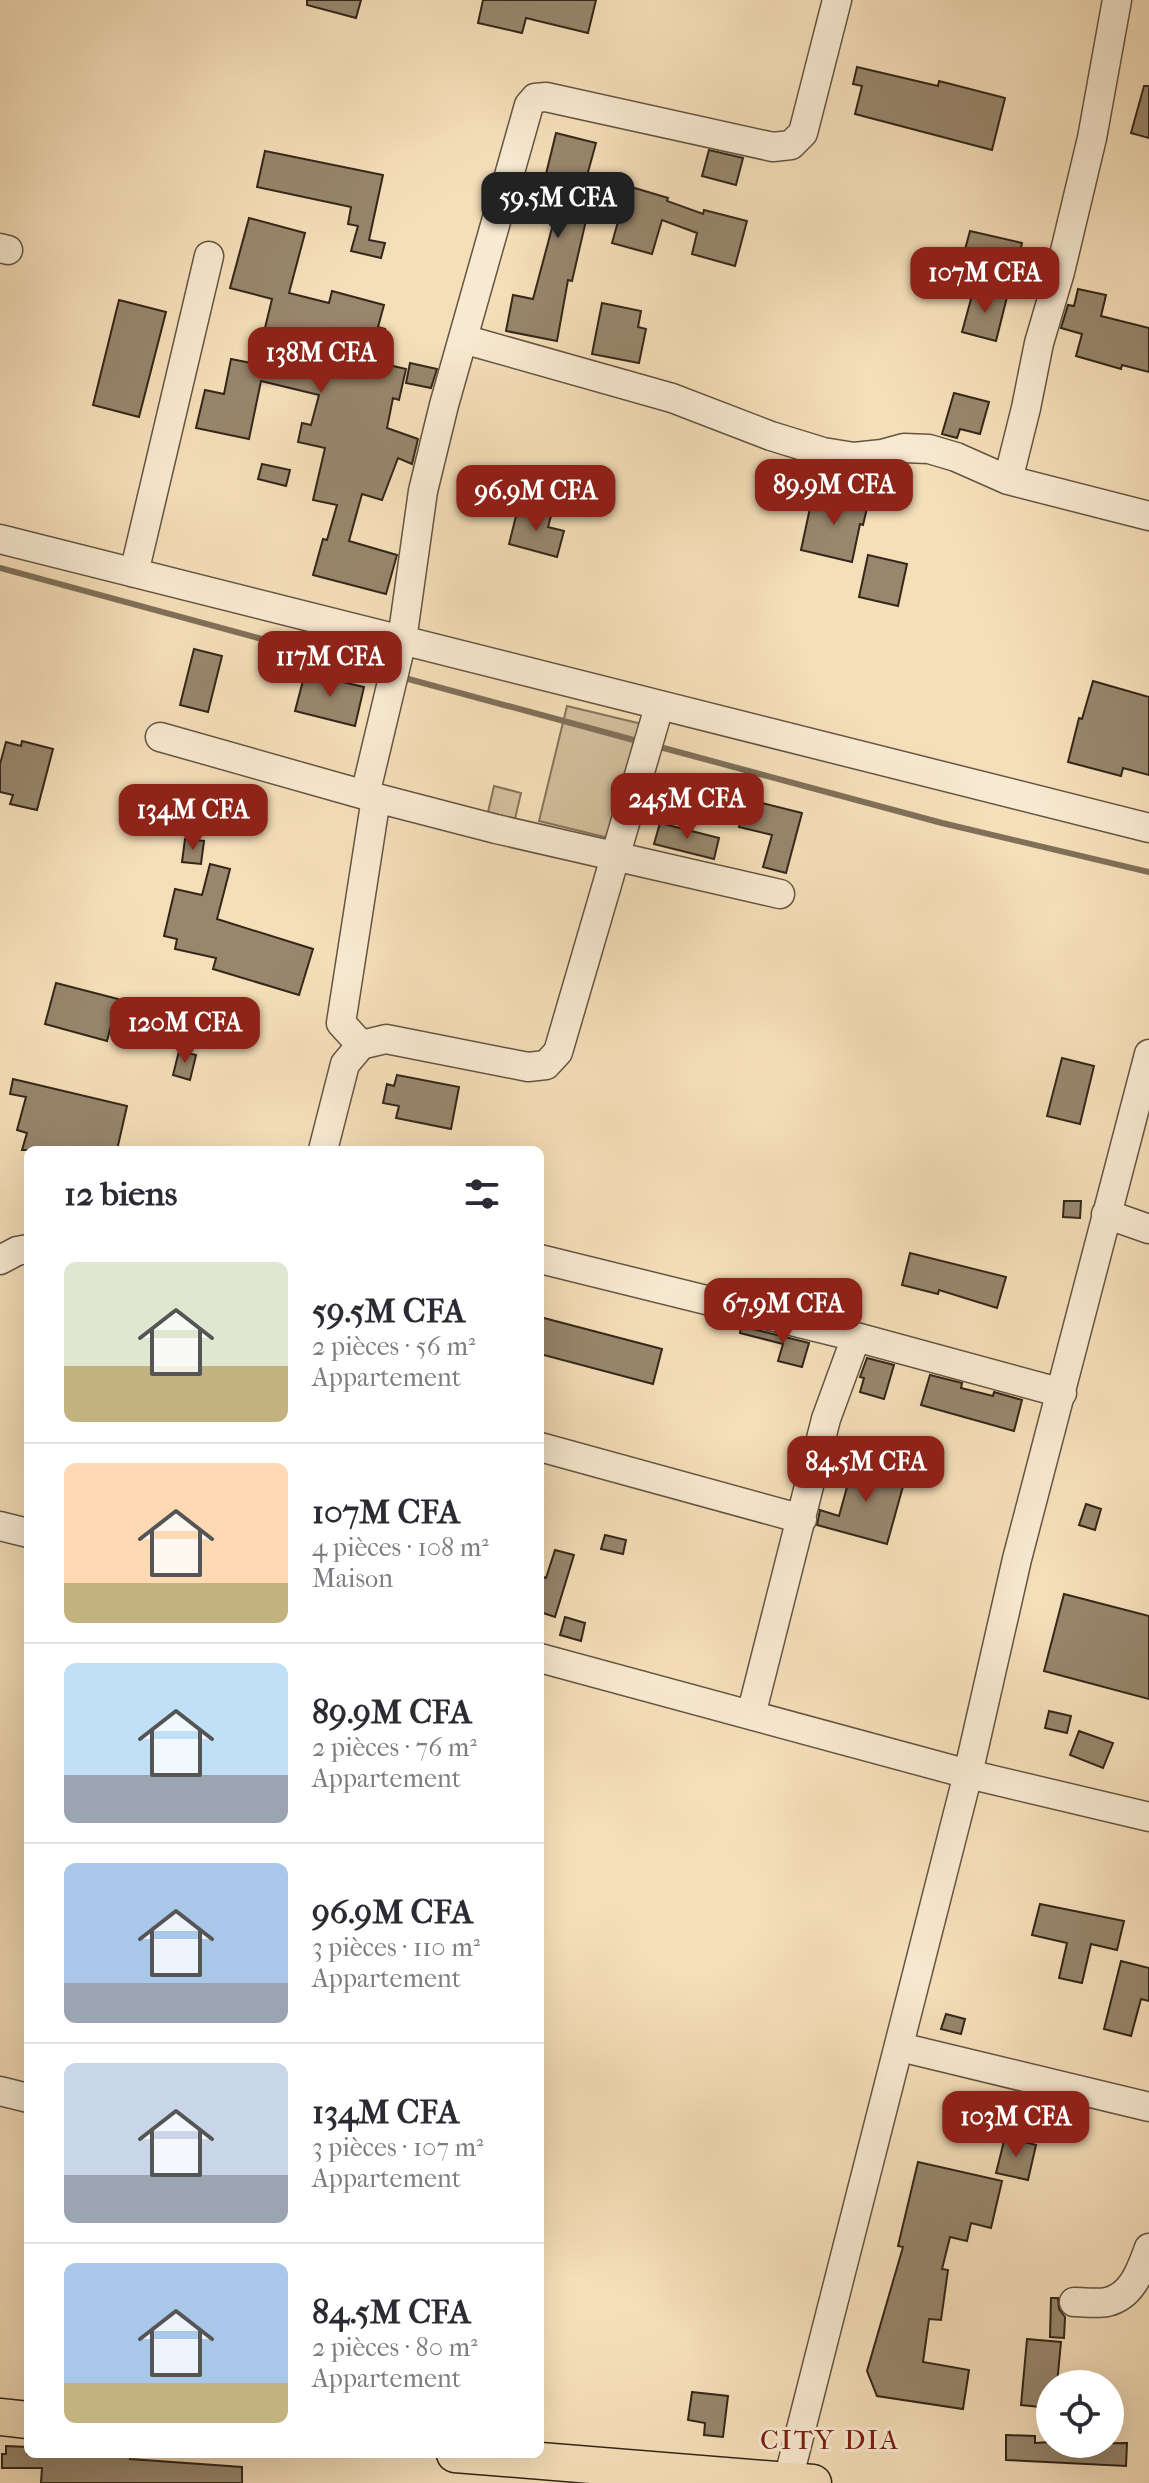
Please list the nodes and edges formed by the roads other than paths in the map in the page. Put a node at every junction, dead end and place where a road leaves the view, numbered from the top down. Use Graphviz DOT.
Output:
graph roads {
  1 [pos="837,0"];
  2 [pos="1117,0"];
  3 [pos="209,256"];
  4 [pos="463,339"];
  5 [pos="1008,480"];
  6 [pos="1149,516"];
  7 [pos="0,539"];
  8 [pos="134,573"];
  9 [pos="402,640"];
  10 [pos="659,707"];
  11 [pos="160,737"];
  12 [pos="370,797"];
  13 [pos="1149,828"];
  14 [pos="616,856"];
  15 [pos="780,894"];
  16 [pos="361,1045"];
  17 [pos="1149,1054"];
  18 [pos="324,1146"];
  19 [pos="1106,1214"];
  20 [pos="1149,1229"];
  21 [pos="24,1250"];
  22 [pos="0,1260"];
  23 [pos="544,1260"];
  24 [pos="856,1337"];
  25 [pos="1062,1393"];
  26 [pos="544,1448"];
  27 [pos="802,1519"];
  28 [pos="0,1526"];
  29 [pos="24,1532"];
  30 [pos="544,1659"];
  31 [pos="751,1715"];
  32 [pos="968,1774"];
  33 [pos="1149,1817"];
  34 [pos="900,2047"];
  35 [pos="0,2091"];
  36 [pos="24,2097"];
  37 [pos="1149,2107"];
  38 [pos="1149,2248"];
  39 [pos="1074,2302"];
  40 [pos="0,2417"];
  41 [pos="24,2420"];
  42 [pos="504,2458"];
  43 [pos="801,2482"];
  1 -- 4 [label="street"];
  2 -- 5 [label="street"];
  3 -- 8 [label="street"];
  4 -- 5 [label="street"];
  4 -- 9 [label="street"];
  5 -- 6 [label="street"];
  7 -- 8 [label="street"];
  8 -- 9 [label="street"];
  9 -- 10 [label="street"];
  9 -- 12 [label="street"];
  10 -- 13 [label="street"];
  10 -- 14 [label="street"];
  11 -- 12 [label="street"];
  12 -- 14 [label="street"];
  12 -- 16 [label="street"];
  14 -- 15 [label="street"];
  14 -- 16 [label="street"];
  16 -- 18 [label="street"];
  17 -- 19 [label="street"];
  19 -- 20 [label="street"];
  19 -- 25 [label="street"];
  21 -- 22 [label="street"];
  23 -- 24 [label="street"];
  24 -- 25 [label="street"];
  24 -- 27 [label="street"];
  25 -- 32 [label="street"];
  26 -- 27 [label="street"];
  27 -- 31 [label="street"];
  28 -- 29 [label="street"];
  30 -- 31 [label="street"];
  31 -- 32 [label="street"];
  32 -- 33 [label="street"];
  32 -- 34 [label="street"];
  34 -- 37 [label="street"];
  34 -- 43 [label="street"];
  35 -- 36 [label="street"];
  38 -- 39 [label="street"];
  40 -- 41 [label="main road"];
  42 -- 43 [label="main road"];
}
